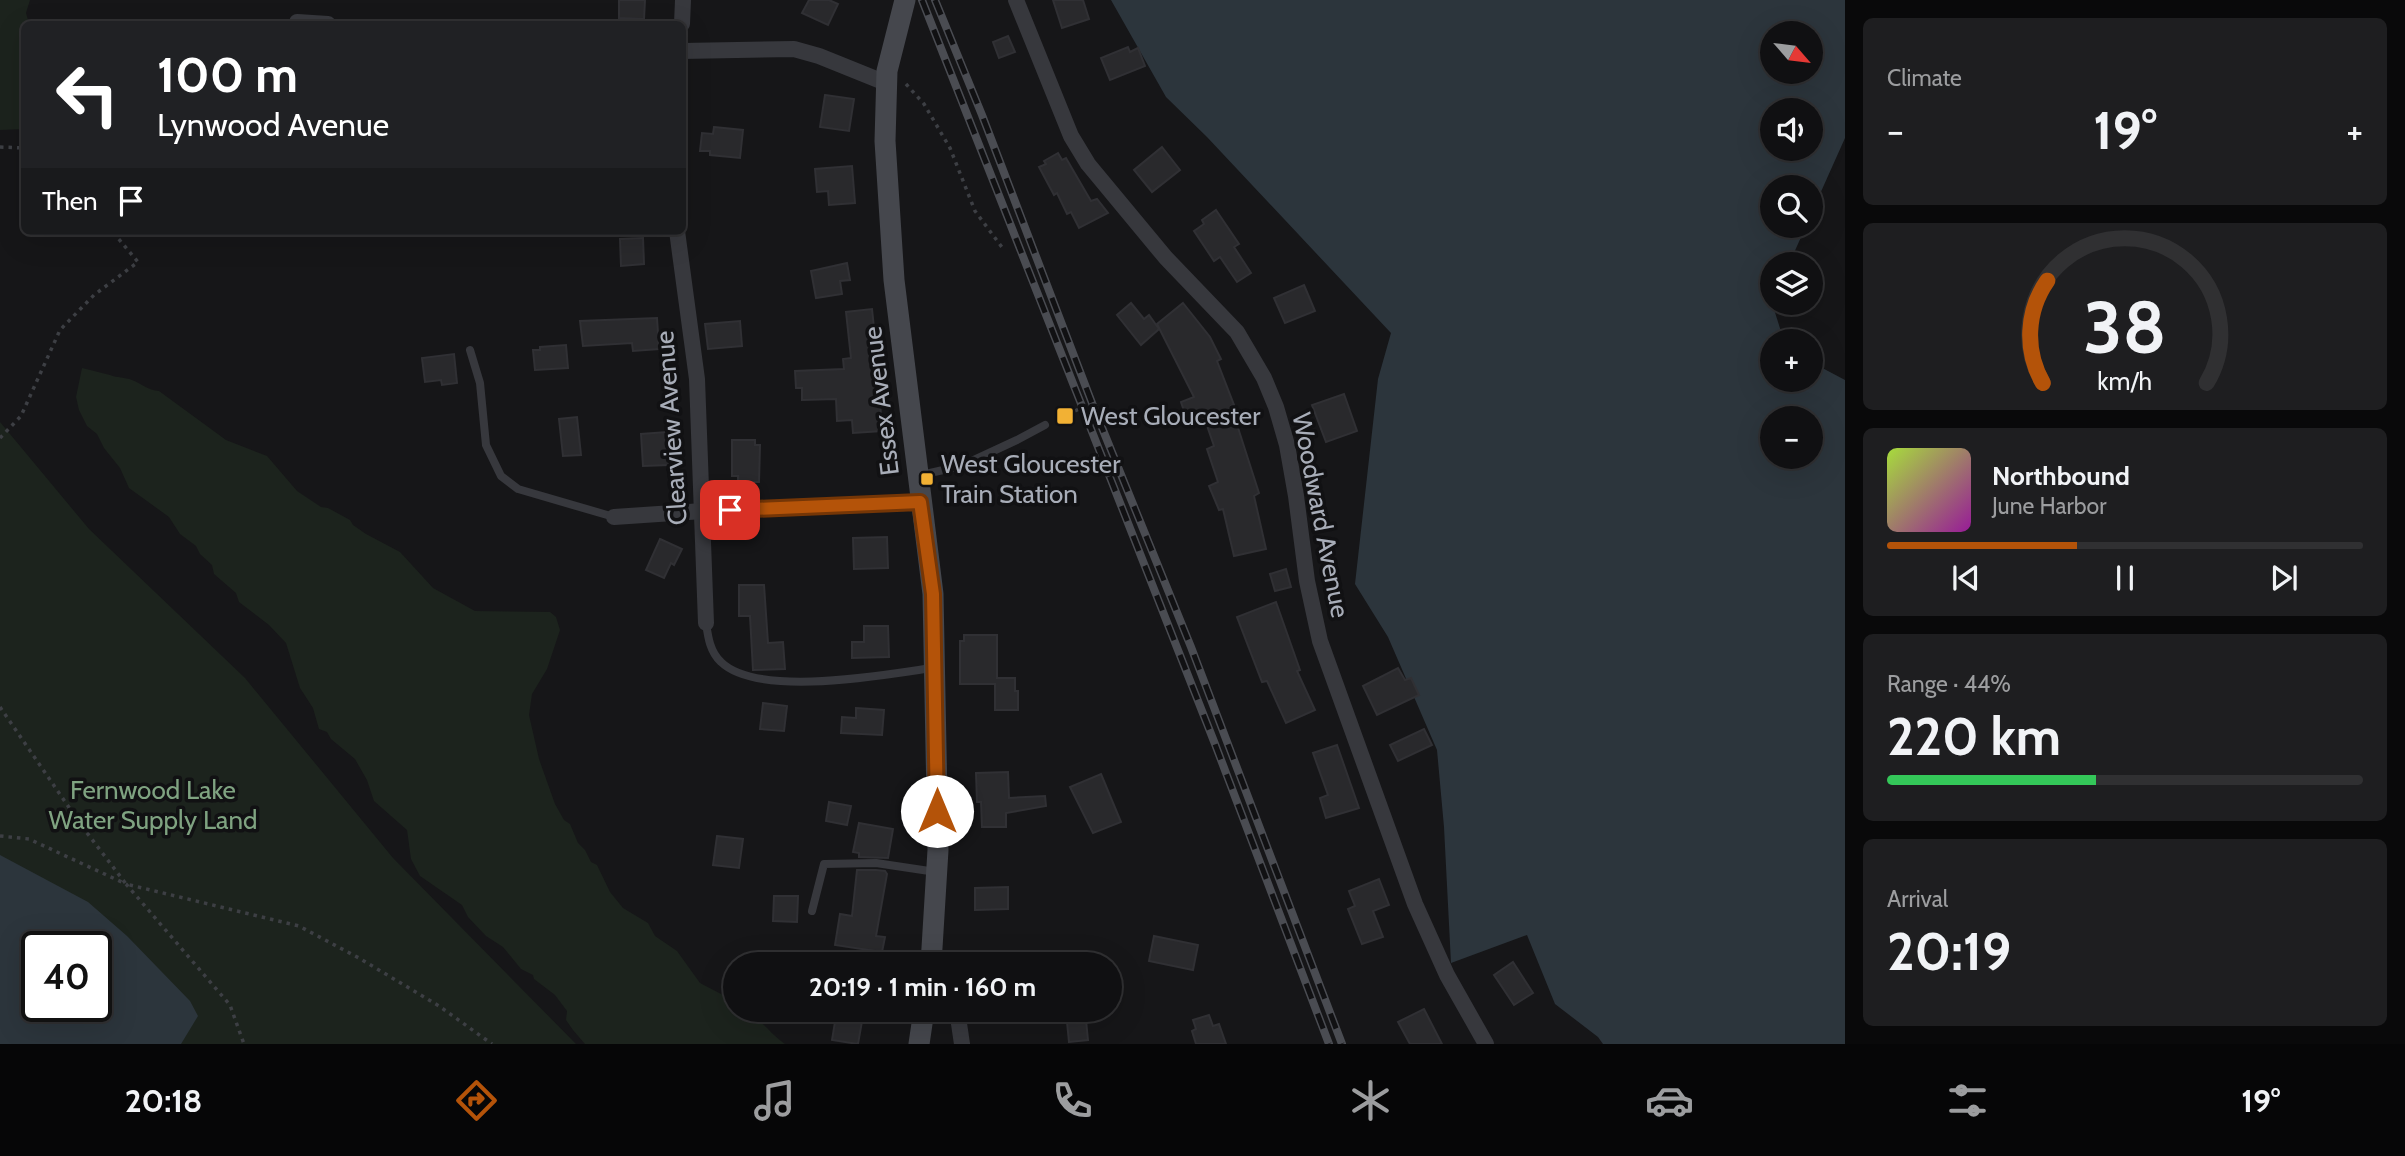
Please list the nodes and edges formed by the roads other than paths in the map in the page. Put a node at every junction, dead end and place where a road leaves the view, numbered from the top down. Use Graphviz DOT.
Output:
graph roads {
  1 [pos="683,0"];
  2 [pos="905,0"];
  3 [pos="1016,0"];
  4 [pos="682,21"];
  5 [pos="686,51"];
  6 [pos="886,77"];
  7 [pos="678,235"];
  8 [pos="470,350"];
  9 [pos="1045,425"];
  10 [pos="918,475"];
  11 [pos="920,502"];
  12 [pos="703,511"];
  13 [pos="614,517"];
  14 [pos="706,623"];
  15 [pos="935,667"];
  16 [pos="936,872"];
  17 [pos="812,911"];
  18 [pos="934,952"];
  19 [pos="923,1022"];
  20 [pos="959,1022"];
  21 [pos="919,1044"];
  22 [pos="962,1044"];
  23 [pos="1486,1044"];
  1 -- 4 [label="street"];
  2 -- 6 [label="street, Essex Avenue"];
  3 -- 23 [label="street, Woodward Avenue"];
  5 -- 6 [label="street"];
  6 -- 10 [label="street, Essex Avenue"];
  7 -- 12 [label="street, Clearview Avenue"];
  8 -- 13 [label="lane"];
  9 -- 10 [label="lane"];
  10 -- 11 [label="street, Essex Avenue"];
  11 -- 12 [label="street"];
  11 -- 15 [label="street, Essex Avenue"];
  12 -- 13 [label="street"];
  12 -- 14 [label="street, Clearview Avenue"];
  14 -- 15 [label="lane"];
  15 -- 16 [label="street, Essex Avenue"];
  16 -- 17 [label="lane"];
  16 -- 18 [label="street, Essex Avenue"];
  19 -- 21 [label="street"];
  20 -- 22 [label="street"];
}
